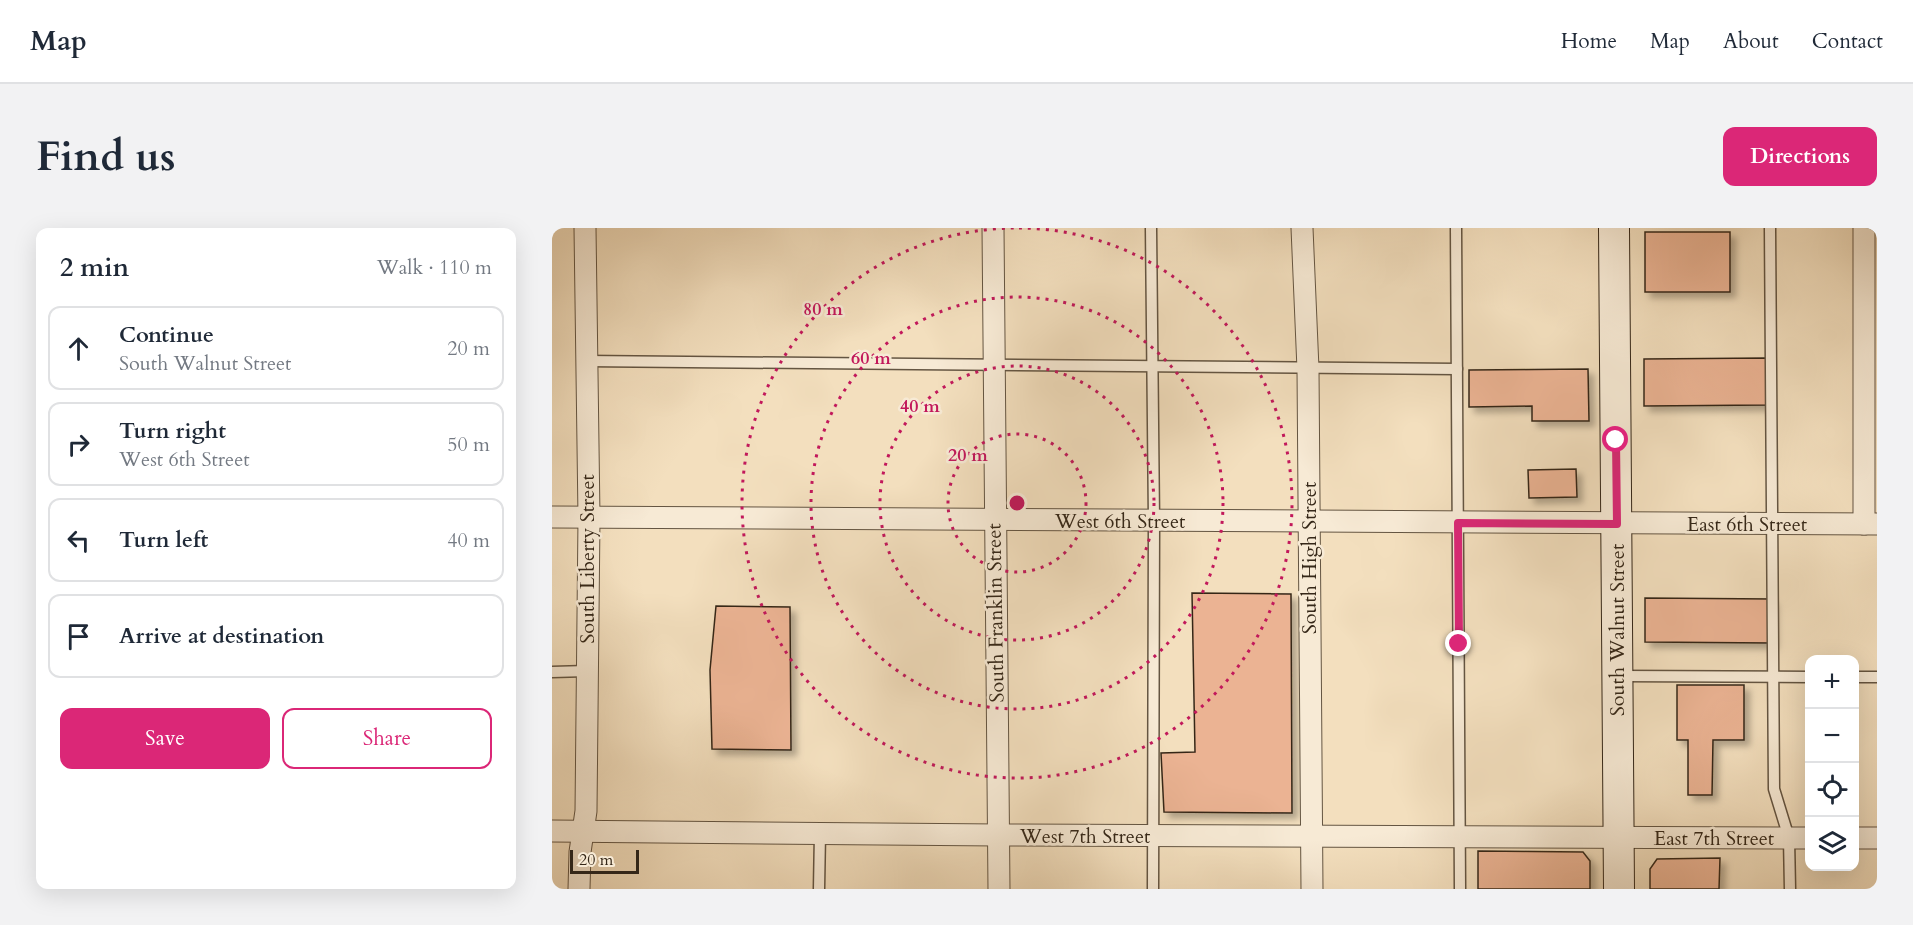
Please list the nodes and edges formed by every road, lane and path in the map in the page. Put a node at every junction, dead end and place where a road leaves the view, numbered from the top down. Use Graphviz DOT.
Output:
graph roads {
  1 [pos="585,228"];
  2 [pos="993,228"];
  3 [pos="1151,228"];
  4 [pos="1302,228"];
  5 [pos="1456,228"];
  6 [pos="1614,228"];
  7 [pos="1770,228"];
  8 [pos="1864,228"];
  9 [pos="1870,346"];
  10 [pos="585,362"];
  11 [pos="993,364"];
  12 [pos="1153,366"];
  13 [pos="1308,369"];
  14 [pos="1457,369"];
  15 [pos="552,517"];
  16 [pos="589,518"];
  17 [pos="994,520"];
  18 [pos="1154,521"];
  19 [pos="1309,522"];
  20 [pos="1458,523"];
  21 [pos="1617,524"];
  22 [pos="1773,524"];
  23 [pos="1870,524"];
  24 [pos="587,670"];
  25 [pos="552,672"];
  26 [pos="1617,676"];
  27 [pos="1773,677"];
  28 [pos="1805,677"];
  29 [pos="1859,677"];
  30 [pos="1877,677"];
  31 [pos="552,831"];
  32 [pos="583,831"];
  33 [pos="819,833"];
  34 [pos="998,835"];
  35 [pos="1153,836"];
  36 [pos="1311,837"];
  37 [pos="1459,837"];
  38 [pos="1618,838"];
  39 [pos="1799,838"];
  40 [pos="1859,838"];
  41 [pos="1877,838"];
  42 [pos="579,889"];
  43 [pos="819,889"];
  44 [pos="999,889"];
  45 [pos="1153,889"];
  46 [pos="1312,889"];
  47 [pos="1460,889"];
  48 [pos="1619,889"];
  49 [pos="1790,889"];
  1 -- 10 [label="street, South Liberty Street"];
  2 -- 11 [label="street, South Franklin Street"];
  3 -- 12 [label="lane"];
  4 -- 13 [label="street, South High Street"];
  5 -- 14 [label="lane"];
  6 -- 21 [label="main road, South Walnut Street"];
  7 -- 22 [label="lane"];
  8 -- 9 [label="street"];
  9 -- 23 [label="street"];
  10 -- 11 [label="lane"];
  10 -- 16 [label="street, South Liberty Street"];
  11 -- 12 [label="lane"];
  11 -- 17 [label="street, South Franklin Street"];
  12 -- 13 [label="lane"];
  12 -- 18 [label="lane"];
  13 -- 14 [label="lane"];
  13 -- 19 [label="street, South High Street"];
  14 -- 20 [label="lane"];
  15 -- 16 [label="street, West 6th Street"];
  16 -- 17 [label="street, West 6th Street"];
  16 -- 24 [label="street, South Liberty Street"];
  17 -- 18 [label="street, West 6th Street"];
  17 -- 34 [label="street, South Franklin Street"];
  18 -- 19 [label="street, West 6th Street"];
  18 -- 35 [label="lane"];
  19 -- 20 [label="street, West 6th Street"];
  19 -- 36 [label="street, South High Street"];
  20 -- 21 [label="street, West 6th Street"];
  20 -- 37 [label="lane"];
  21 -- 22 [label="street, East 6th Street"];
  21 -- 26 [label="main road, South Walnut Street"];
  22 -- 23 [label="street, East 6th Street"];
  22 -- 27 [label="lane"];
  24 -- 25 [label="lane"];
  24 -- 32 [label="street, South Liberty Street"];
  26 -- 27 [label="lane"];
  26 -- 38 [label="main road, South Walnut Street"];
  27 -- 28 [label="lane"];
  27 -- 39 [label="lane"];
  29 -- 30 [label="lane"];
  31 -- 32 [label="street, West 7th Street"];
  32 -- 33 [label="street, West 7th Street"];
  32 -- 42 [label="street, South Liberty Street"];
  33 -- 34 [label="street, West 7th Street"];
  33 -- 43 [label="lane"];
  34 -- 35 [label="street, West 7th Street"];
  34 -- 44 [label="street, South Franklin Street"];
  35 -- 36 [label="street, West 7th Street"];
  35 -- 45 [label="lane"];
  36 -- 37 [label="street, West 7th Street"];
  36 -- 46 [label="street, South High Street"];
  37 -- 38 [label="street, West 7th Street"];
  37 -- 47 [label="lane"];
  38 -- 39 [label="street, East 7th Street"];
  38 -- 48 [label="main road, South Walnut Street"];
  39 -- 49 [label="lane"];
  40 -- 41 [label="street"];
}
